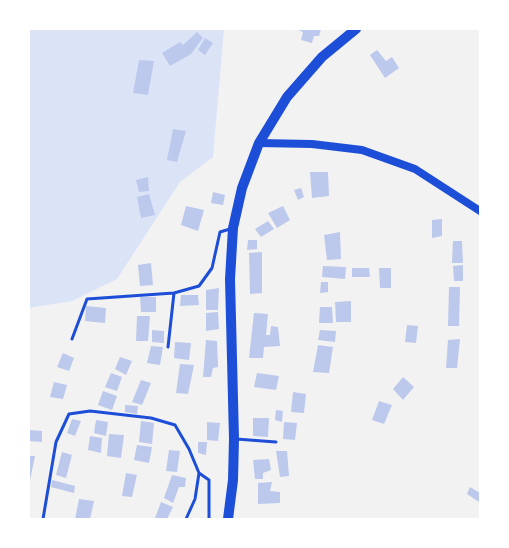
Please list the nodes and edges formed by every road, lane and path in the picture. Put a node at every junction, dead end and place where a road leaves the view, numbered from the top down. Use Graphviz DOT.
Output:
graph roads {
  1 [pos="356,29"];
  2 [pos="260,143"];
  3 [pos="480,211"];
  4 [pos="233,228"];
  5 [pos="174,293"];
  6 [pos="72,339"];
  7 [pos="168,347"];
  8 [pos="234,439"];
  9 [pos="276,442"];
  10 [pos="198,473"];
  11 [pos="43,519"];
  12 [pos="186,519"];
  13 [pos="209,519"];
  14 [pos="228,519"];
  1 -- 2 [label="highway"];
  2 -- 3 [label="street"];
  2 -- 4 [label="highway"];
  4 -- 5 [label="lane"];
  4 -- 8 [label="highway"];
  5 -- 6 [label="lane"];
  5 -- 7 [label="lane"];
  8 -- 9 [label="lane"];
  8 -- 14 [label="highway"];
  10 -- 11 [label="lane"];
  10 -- 12 [label="lane"];
  10 -- 13 [label="lane"];
}
